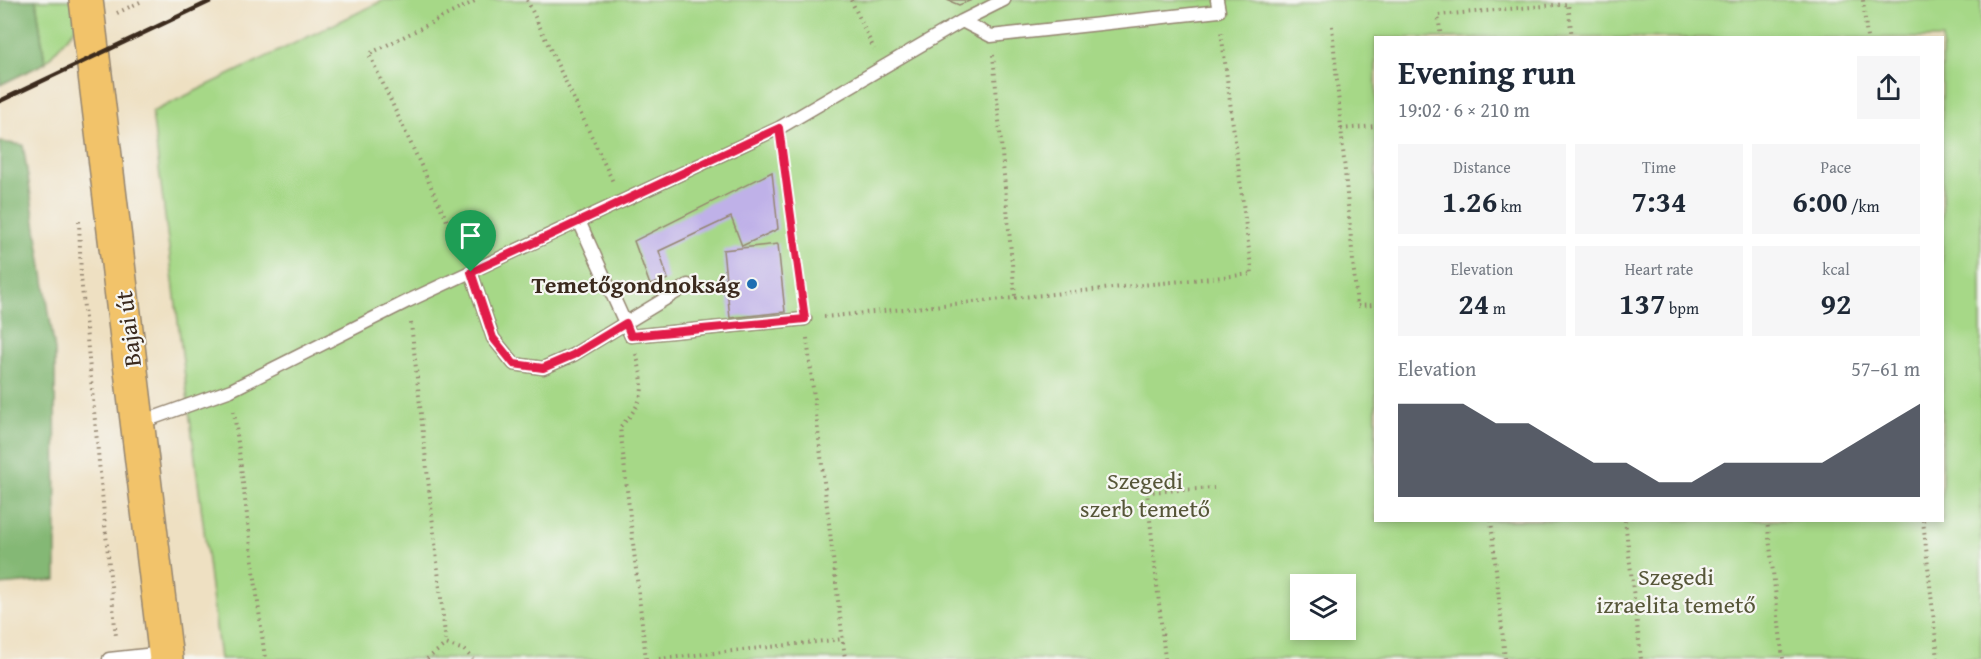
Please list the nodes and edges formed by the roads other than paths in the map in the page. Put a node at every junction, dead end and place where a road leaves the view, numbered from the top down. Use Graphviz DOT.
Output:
graph roads {
  1 [pos="86,0"];
  2 [pos="1004,0"];
  3 [pos="1218,5"];
  4 [pos="962,21"];
  5 [pos="579,221"];
  6 [pos="471,272"];
  7 [pos="688,285"];
  8 [pos="805,319"];
  9 [pos="626,323"];
  10 [pos="139,423"];
  11 [pos="166,656"];
  12 [pos="114,658"];
  1 -- 10 [label="main road, Bajai út"];
  2 -- 4 [label="lane"];
  3 -- 4 [label="lane"];
  4 -- 5 [label="lane"];
  5 -- 6 [label="lane"];
  5 -- 9 [label="lane"];
  6 -- 9 [label="lane"];
  6 -- 10 [label="lane"];
  7 -- 9 [label="lane"];
  8 -- 9 [label="lane"];
  10 -- 11 [label="main road, Bajai út"];
  11 -- 12 [label="lane"];
}
